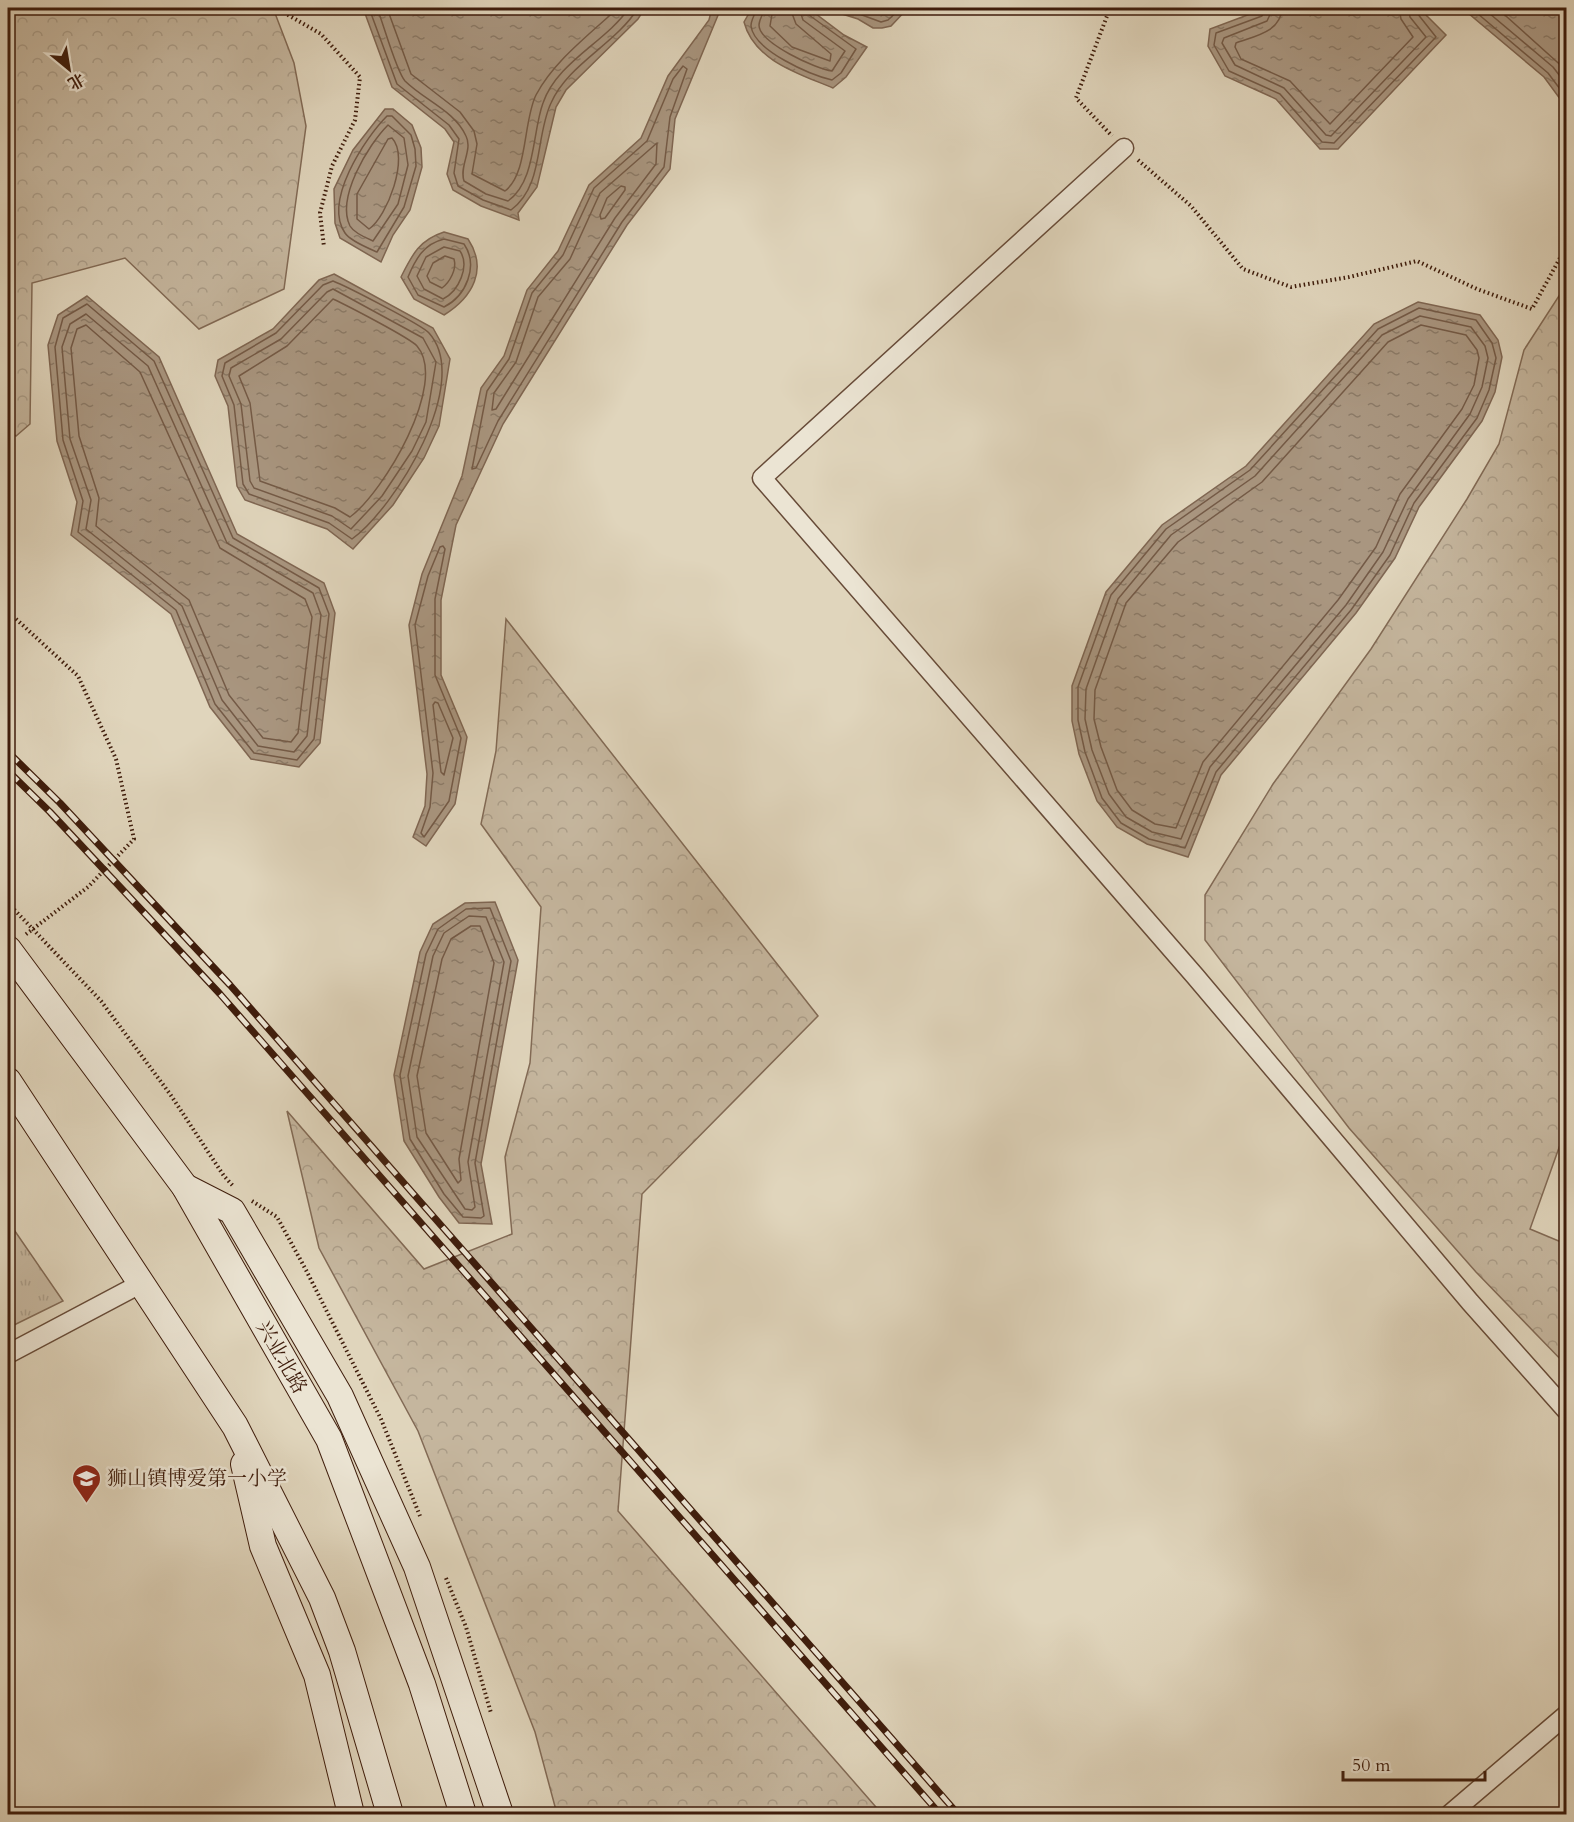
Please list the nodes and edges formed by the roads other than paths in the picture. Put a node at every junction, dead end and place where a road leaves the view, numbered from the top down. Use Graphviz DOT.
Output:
graph roads {
  1 [pos="1124,148"];
  2 [pos="8,949"];
  3 [pos="8,1081"];
  4 [pos="185,1187"];
  5 [pos="142,1283"];
  6 [pos="8,1354"];
  7 [pos="1566,1410"];
  8 [pos="235,1426"];
  9 [pos="1566,1715"];
  10 [pos="351,1815"];
  11 [pos="390,1815"];
  12 [pos="463,1815"];
  13 [pos="500,1815"];
  14 [pos="1450,1815"];
  1 -- 7 [label="street"];
  2 -- 4 [label="main road, 兴业北路"];
  3 -- 5 [label="main road"];
  4 -- 12 [label="main road, 兴业北路"];
  4 -- 13 [label="main road"];
  5 -- 6 [label="street"];
  5 -- 8 [label="main road"];
  8 -- 10 [label="main road"];
  8 -- 11 [label="main road"];
  9 -- 14 [label="street"];
}
